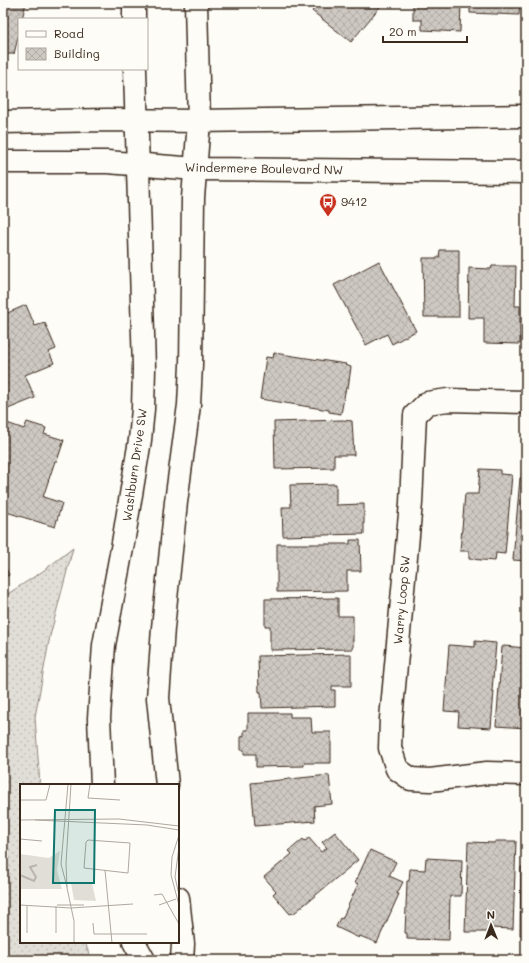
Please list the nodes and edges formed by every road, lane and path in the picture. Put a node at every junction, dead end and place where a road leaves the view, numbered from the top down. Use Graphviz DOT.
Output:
graph roads {
  1 [pos="134,3"];
  2 [pos="196,3"];
  3 [pos="134,18"];
  4 [pos="136,70"];
  5 [pos="526,116"];
  6 [pos="137,120"];
  7 [pos="199,120"];
  8 [pos="3,122"];
  9 [pos="3,162"];
  10 [pos="139,164"];
  11 [pos="196,169"];
  12 [pos="526,172"];
  13 [pos="526,402"];
  14 [pos="526,774"];
  15 [pos="102,784"];
  16 [pos="167,784"];
  17 [pos="179,907"];
  18 [pos="135,943"];
  19 [pos="144,960"];
  20 [pos="182,960"];
  1 -- 3 [label="street"];
  2 -- 7 [label="street"];
  4 -- 6 [label="street, Washburn Drive SW"];
  5 -- 7 [label="street"];
  6 -- 7 [label="street"];
  6 -- 8 [label="street"];
  6 -- 10 [label="street, Washburn Drive SW"];
  7 -- 11 [label="street"];
  9 -- 10 [label="street, Windermere Boulevard NW"];
  10 -- 11 [label="street, Windermere Boulevard NW"];
  10 -- 15 [label="street, Washburn Drive SW"];
  11 -- 12 [label="street, Windermere Boulevard NW"];
  11 -- 16 [label="street"];
  13 -- 14 [label="street, Warry Loop SW"];
  17 -- 20 [label="street"];
  18 -- 19 [label="street"];
}
